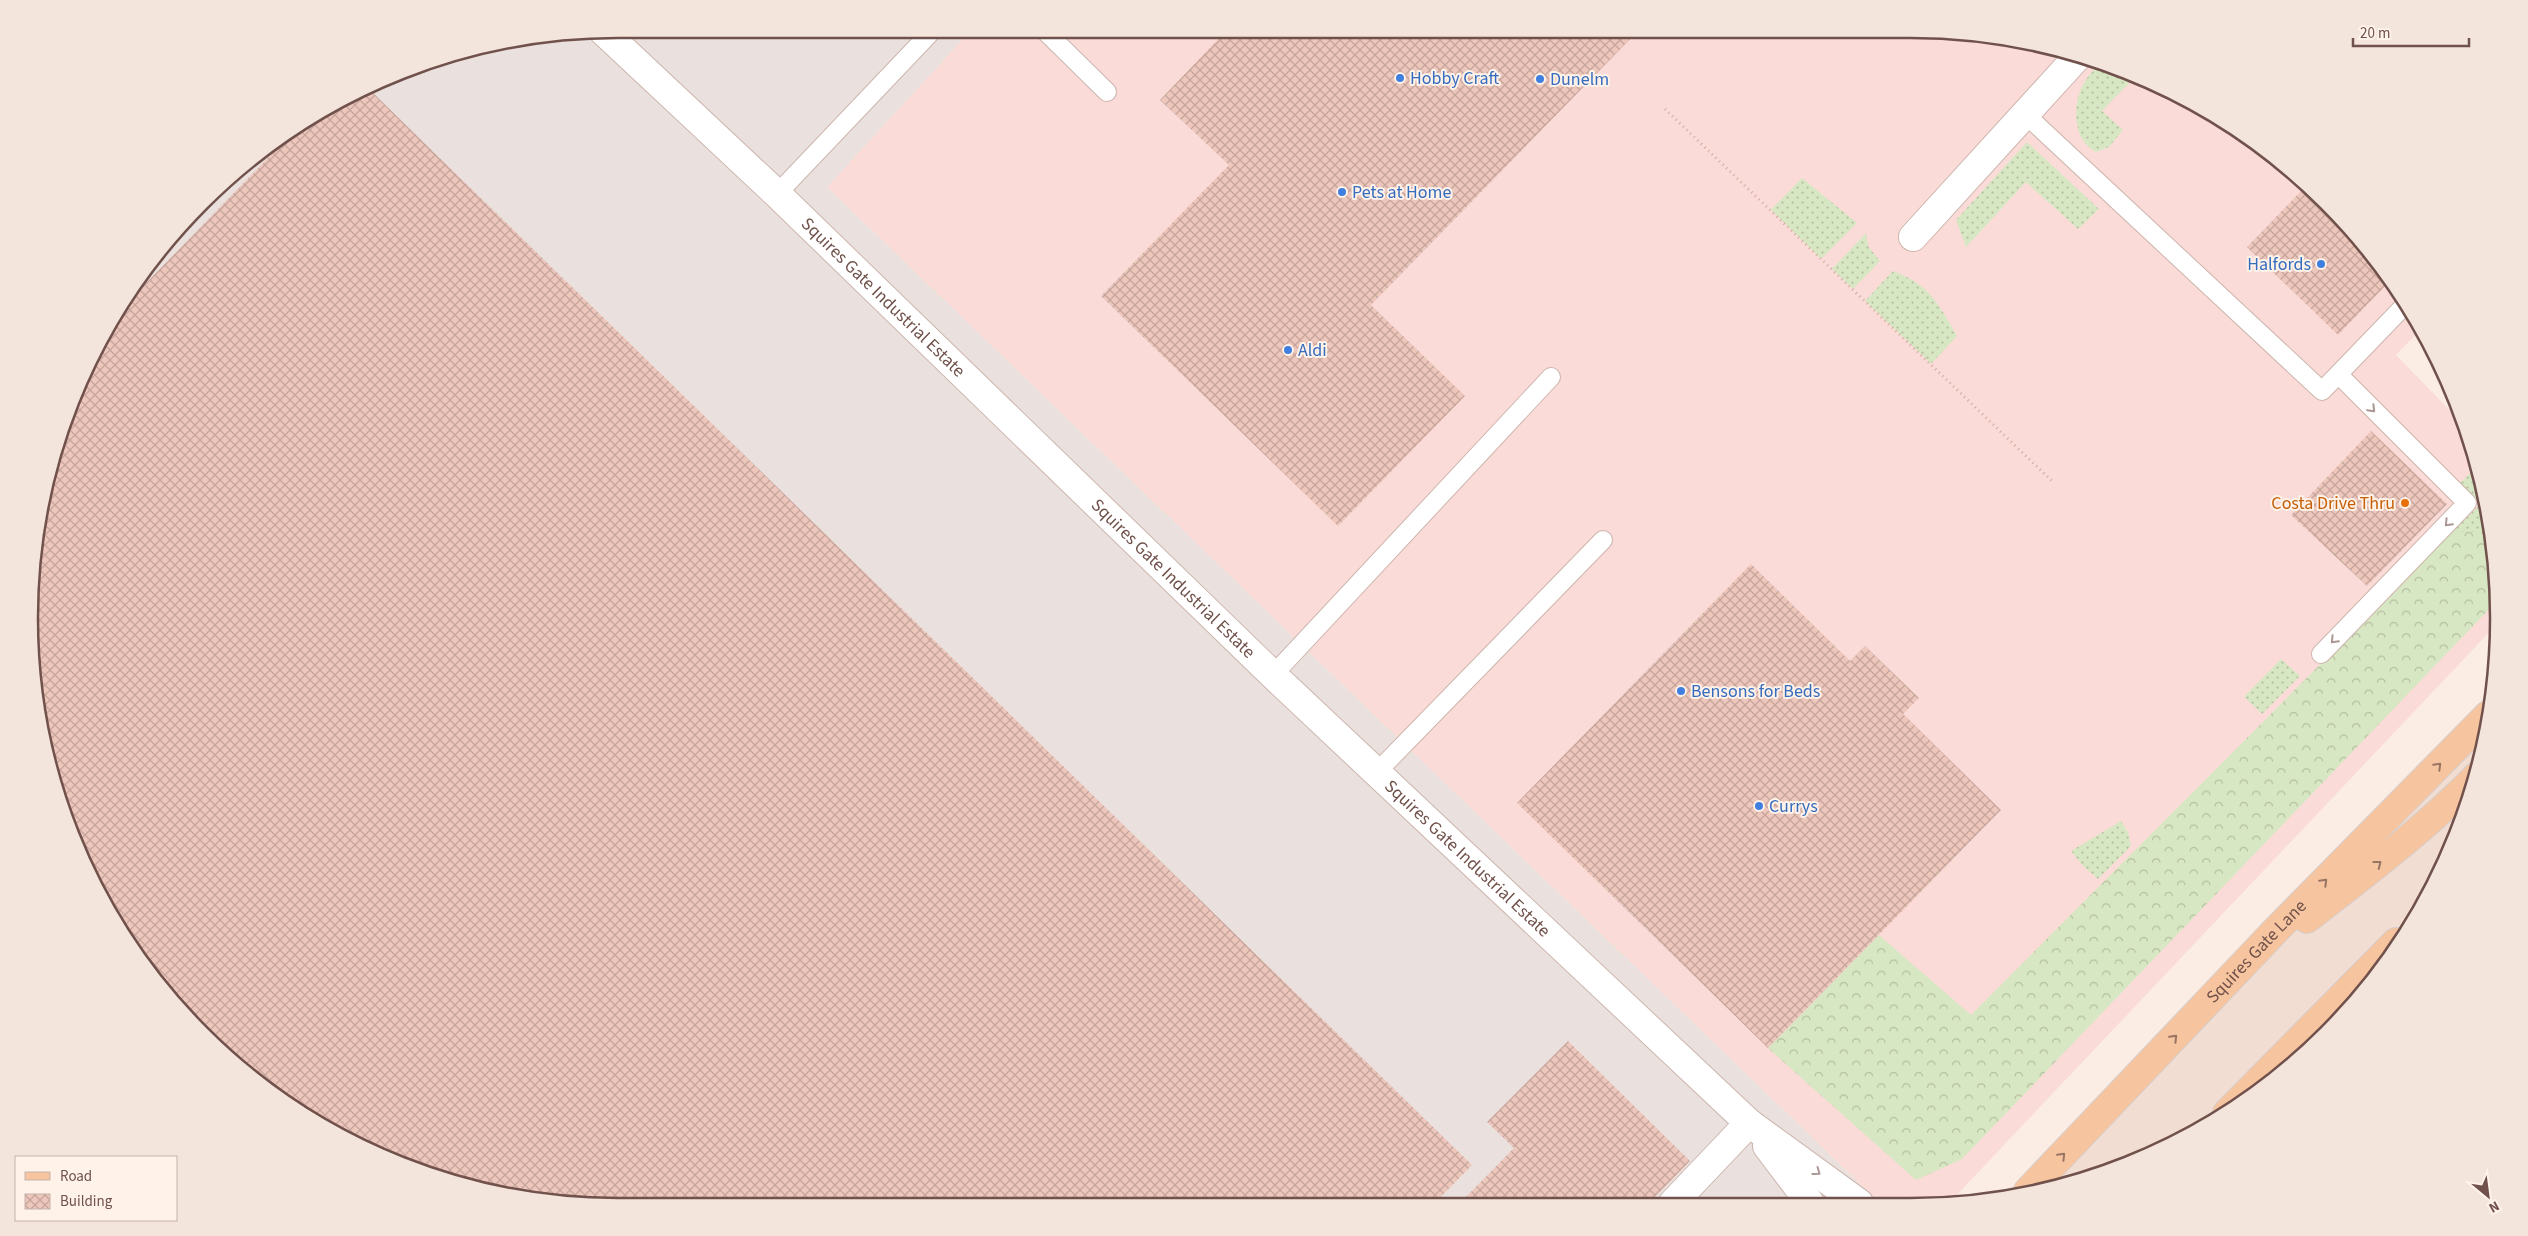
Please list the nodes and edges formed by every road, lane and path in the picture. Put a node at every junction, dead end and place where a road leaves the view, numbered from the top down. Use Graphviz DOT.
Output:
graph roads {
  1 [pos="611,38"];
  2 [pos="925,38"];
  3 [pos="1052,38"];
  4 [pos="2073,61"];
  5 [pos="1107,92"];
  6 [pos="1665,109"];
  7 [pos="2025,114"];
  8 [pos="777,194"];
  9 [pos="1913,237"];
  10 [pos="2401,309"];
  11 [pos="2338,374"];
  12 [pos="1551,377"];
  13 [pos="2054,483"];
  14 [pos="1603,540"];
  15 [pos="2321,654"];
  16 [pos="1273,675"];
  17 [pos="2481,723"];
  18 [pos="1376,772"];
  19 [pos="2465,788"];
  20 [pos="2229,980"];
  21 [pos="2327,1021"];
  22 [pos="2277,1067"];
  23 [pos="1749,1123"];
  24 [pos="2034,1185"];
  25 [pos="1678,1198"];
  26 [pos="1806,1198"];
  27 [pos="1852,1198"];
  1 -- 8 [label="street, Squires Gate Industrial Estate"];
  2 -- 8 [label="lane"];
  3 -- 5 [label="lane"];
  4 -- 7 [label="street"];
  6 -- 13 [label="path"];
  7 -- 9 [label="street"];
  7 -- 11 [label="lane"];
  8 -- 16 [label="street, Squires Gate Industrial Estate"];
  10 -- 11 [label="lane"];
  11 -- 15 [label="lane, one-way"];
  12 -- 16 [label="lane"];
  14 -- 18 [label="lane"];
  16 -- 18 [label="street, Squires Gate Industrial Estate"];
  20 -- 17 [label="main road, Squires Gate Lane, one-way"];
  18 -- 23 [label="street, Squires Gate Industrial Estate"];
  20 -- 19 [label="main road, one-way"];
  24 -- 20 [label="main road, Squires Gate Lane, one-way"];
  21 -- 22 [label="main road"];
  23 -- 25 [label="street"];
  23 -- 26 [label="street"];
  23 -- 27 [label="street, Squires Gate Industrial Estate, one-way"];
}
